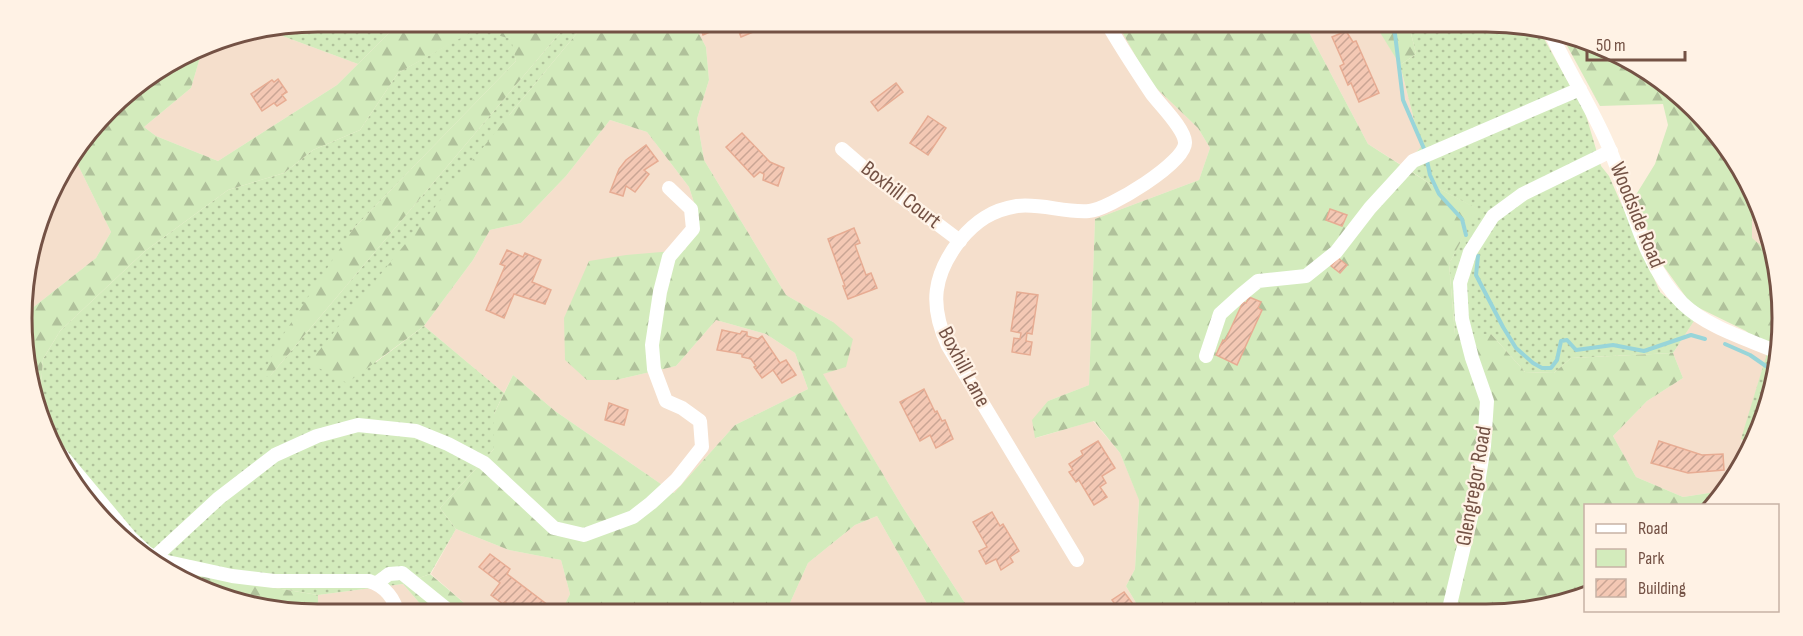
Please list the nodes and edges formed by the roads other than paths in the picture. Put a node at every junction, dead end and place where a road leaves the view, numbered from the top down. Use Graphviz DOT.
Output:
graph roads {
  1 [pos="1112,32"];
  2 [pos="1555,40"];
  3 [pos="1580,89"];
  4 [pos="842,149"];
  5 [pos="1611,152"];
  6 [pos="669,188"];
  7 [pos="960,241"];
  8 [pos="1770,349"];
  9 [pos="1206,356"];
  10 [pos="81,478"];
  11 [pos="121,526"];
  12 [pos="157,555"];
  13 [pos="1077,560"];
  14 [pos="167,561"];
  15 [pos="377,584"];
  16 [pos="395,604"];
  17 [pos="440,604"];
  18 [pos="1450,604"];
  1 -- 7 [label="street, Boxhill Lane"];
  2 -- 3 [label="street, Woodside Road"];
  3 -- 5 [label="street, Woodside Road"];
  3 -- 9 [label="street"];
  4 -- 7 [label="street, Boxhill Court"];
  5 -- 8 [label="street, Woodside Road"];
  5 -- 18 [label="street, Glengregor Road"];
  6 -- 12 [label="street"];
  7 -- 13 [label="street, Boxhill Lane"];
  10 -- 11 [label="street"];
  14 -- 15 [label="street"];
  15 -- 16 [label="street"];
  15 -- 17 [label="street"];
}
